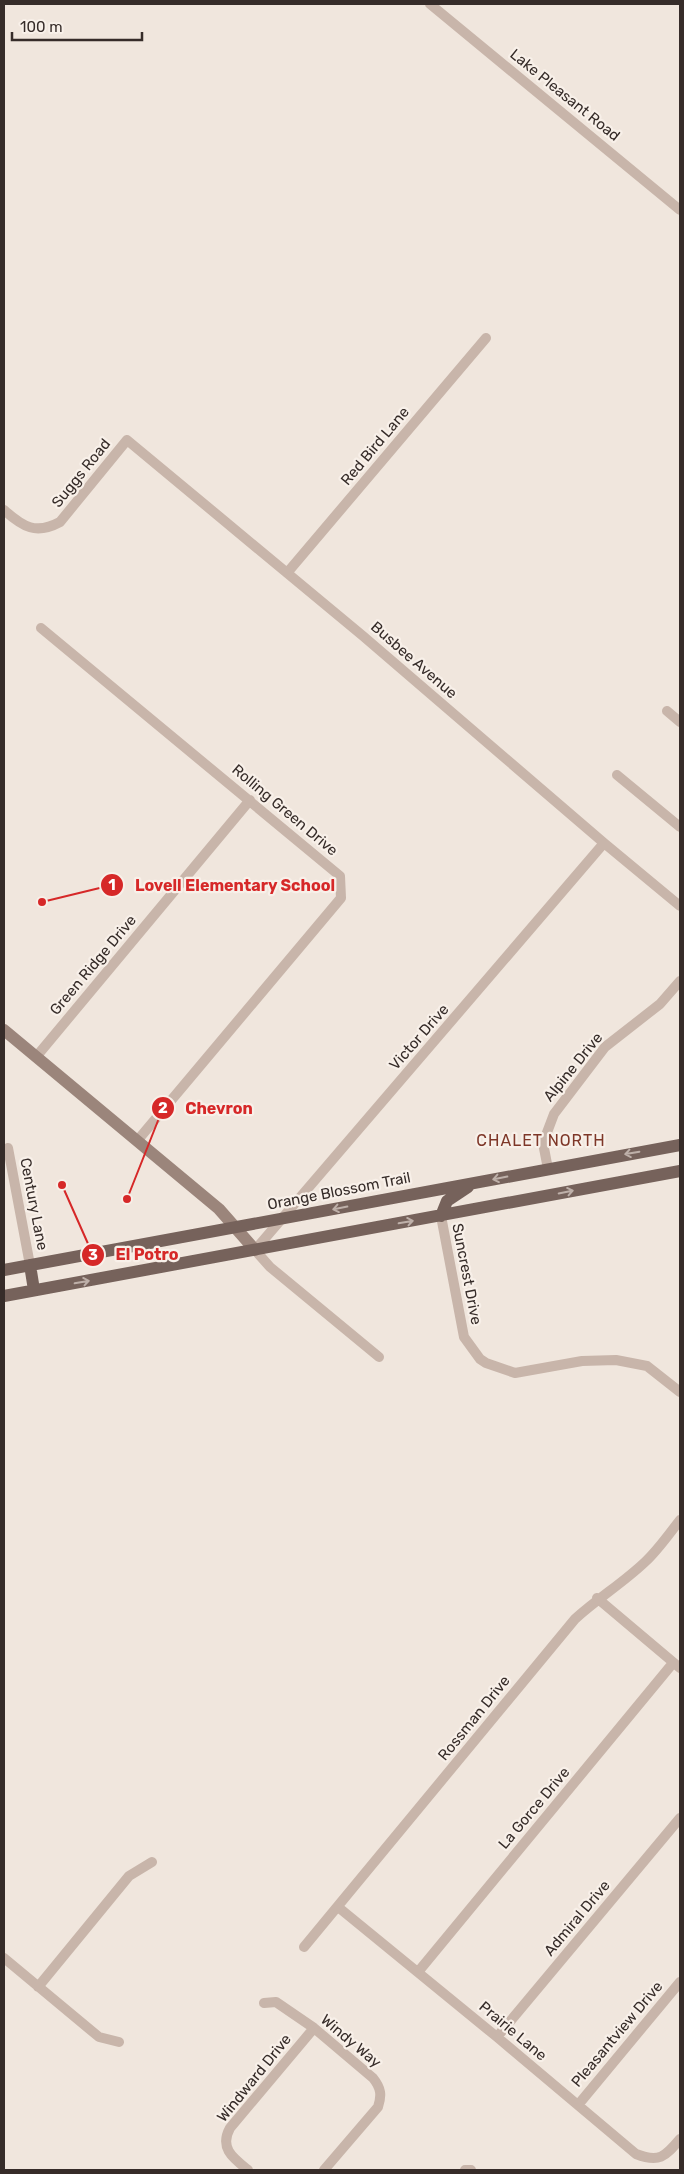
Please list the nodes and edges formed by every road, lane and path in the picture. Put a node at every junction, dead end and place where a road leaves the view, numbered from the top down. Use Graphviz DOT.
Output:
graph roads {
  1 [pos="430,4"];
  2 [pos="680,210"];
  3 [pos="486,338"];
  4 [pos="127,440"];
  5 [pos="4,510"];
  6 [pos="287,573"];
  7 [pos="41,628"];
  8 [pos="667,711"];
  9 [pos="680,722"];
  10 [pos="617,775"];
  11 [pos="250,800"];
  12 [pos="680,827"];
  13 [pos="604,843"];
  14 [pos="680,906"];
  15 [pos="680,981"];
  16 [pos="4,1030"];
  17 [pos="36,1057"];
  18 [pos="137,1141"];
  19 [pos="680,1144"];
  20 [pos="8,1148"];
  21 [pos="548,1169"];
  22 [pos="680,1171"];
  23 [pos="474,1183"];
  24 [pos="441,1216"];
  25 [pos="284,1218"];
  26 [pos="235,1227"];
  27 [pos="255,1250"];
  28 [pos="30,1265"];
  29 [pos="4,1270"];
  30 [pos="34,1290"];
  31 [pos="4,1296"];
  32 [pos="379,1357"];
  33 [pos="680,1392"];
  34 [pos="680,1520"];
  35 [pos="597,1598"];
  36 [pos="677,1665"];
  37 [pos="680,1818"];
  38 [pos="152,1862"];
  39 [pos="338,1907"];
  40 [pos="304,1947"];
  41 [pos="4,1958"];
  42 [pos="418,1972"];
  43 [pos="680,1982"];
  44 [pos="38,1987"];
  45 [pos="264,2003"];
  46 [pos="314,2028"];
  47 [pos="497,2036"];
  48 [pos="119,2042"];
  49 [pos="578,2105"];
  50 [pos="680,2139"];
  51 [pos="248,2170"];
  52 [pos="324,2170"];
  53 [pos="465,2170"];
  54 [pos="471,2170"];
  1 -- 2 [label="street, Lake Pleasant Road"];
  3 -- 6 [label="street, Red Bird Lane"];
  4 -- 5 [label="street, Suggs Road"];
  4 -- 6 [label="street, Busbee Avenue"];
  6 -- 13 [label="street, Busbee Avenue"];
  7 -- 11 [label="street, Rolling Green Drive"];
  8 -- 9 [label="street"];
  10 -- 12 [label="street"];
  11 -- 17 [label="street, Green Ridge Drive"];
  11 -- 18 [label="street, Rolling Green Drive"];
  13 -- 14 [label="street, Busbee Avenue"];
  13 -- 25 [label="street, Victor Drive"];
  15 -- 21 [label="street, Alpine Drive"];
  16 -- 17 [label="street"];
  17 -- 18 [label="street"];
  18 -- 26 [label="street"];
  19 -- 21 [label="main road, Orange Blossom Trail, one-way"];
  20 -- 28 [label="street, Century Lane"];
  21 -- 23 [label="main road, Orange Blossom Trail, one-way"];
  24 -- 22 [label="main road, one-way"];
  23 -- 24 [label="main road"];
  23 -- 25 [label="main road, Orange Blossom Trail, one-way"];
  27 -- 24 [label="main road, one-way"];
  24 -- 33 [label="street, Suncrest Drive"];
  25 -- 26 [label="main road, Orange Blossom Trail"];
  25 -- 27 [label="street, Victor Drive"];
  26 -- 27 [label="street"];
  26 -- 28 [label="main road, Orange Blossom Trail"];
  30 -- 27 [label="main road, one-way"];
  27 -- 32 [label="street"];
  28 -- 29 [label="main road, Orange Blossom Trail"];
  28 -- 30 [label="main road"];
  30 -- 31 [label="main road"];
  34 -- 35 [label="street, Rossman Drive"];
  35 -- 36 [label="street"];
  35 -- 39 [label="street, Rossman Drive"];
  36 -- 42 [label="street, La Gorce Drive"];
  37 -- 47 [label="street, Admiral Drive"];
  38 -- 44 [label="street"];
  39 -- 40 [label="street, Rossman Drive"];
  39 -- 42 [label="street, Prairie Lane"];
  41 -- 44 [label="street"];
  42 -- 47 [label="street, Prairie Lane"];
  43 -- 49 [label="street, Pleasantview Drive"];
  44 -- 48 [label="street"];
  45 -- 46 [label="street, Windy Way"];
  46 -- 51 [label="street, Windward Drive"];
  46 -- 52 [label="street, Windy Way"];
  47 -- 49 [label="street, Prairie Lane"];
  49 -- 50 [label="street, Prairie Lane"];
  53 -- 54 [label="street"];
}
